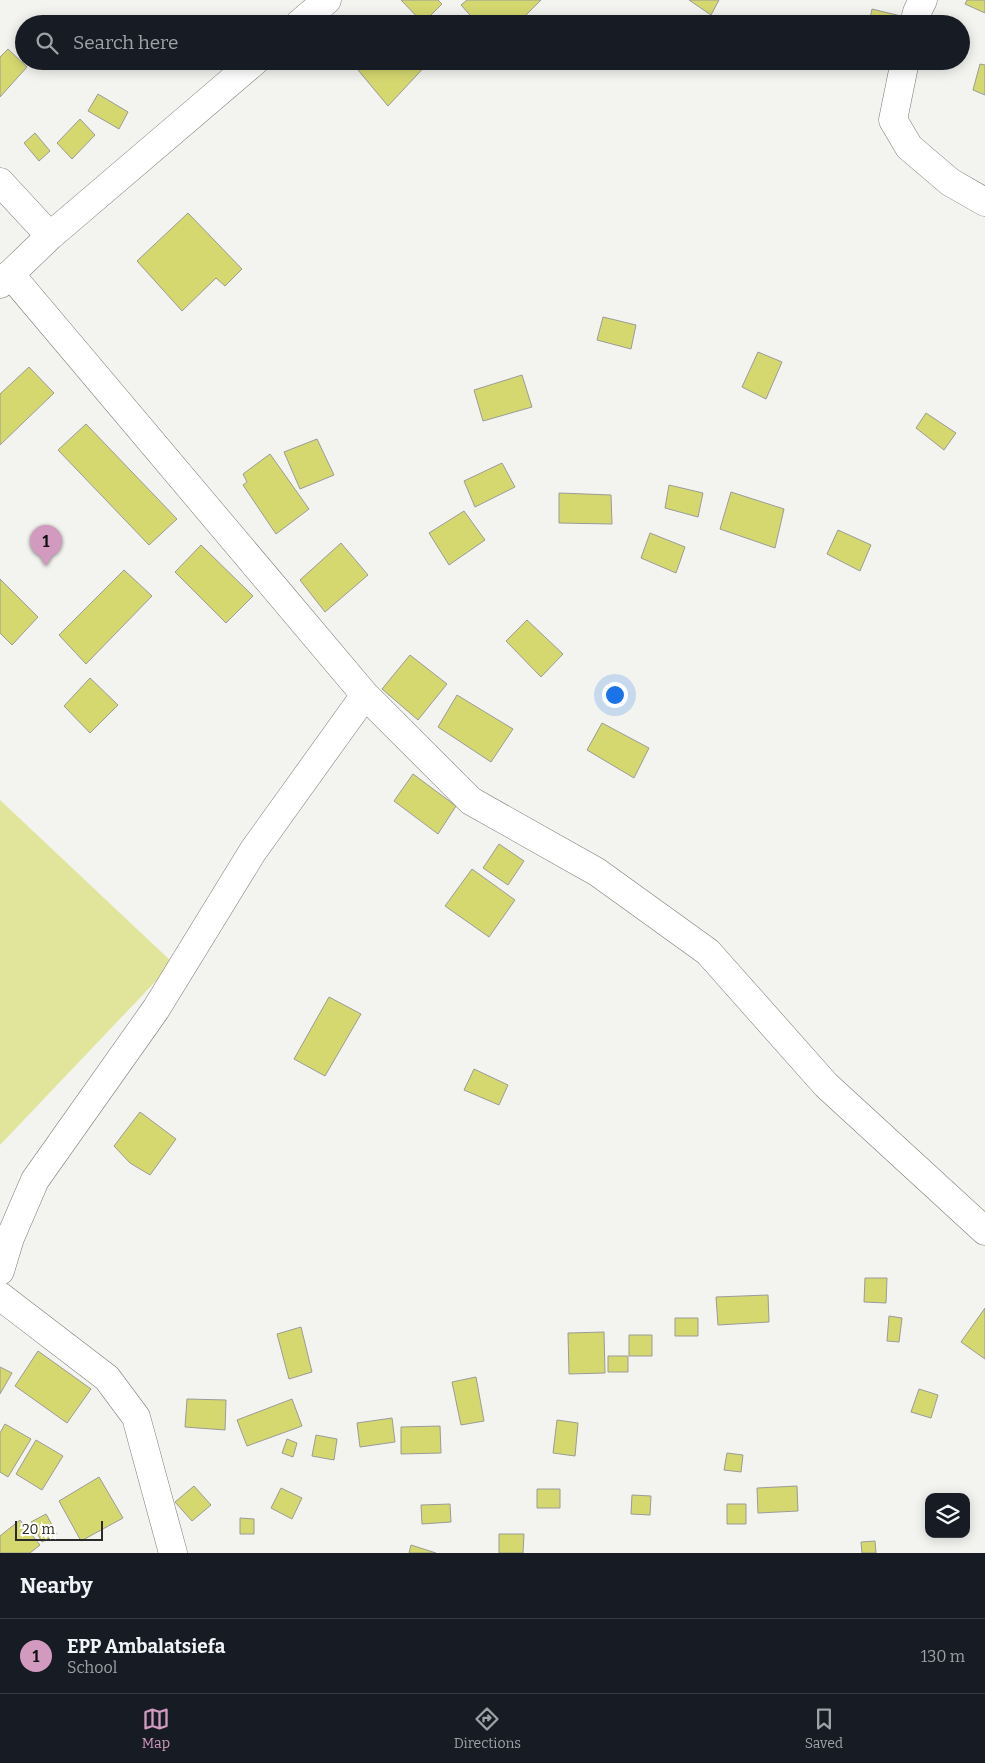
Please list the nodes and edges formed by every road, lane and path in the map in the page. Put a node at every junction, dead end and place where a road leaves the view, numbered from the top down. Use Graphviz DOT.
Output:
graph roads {
  1 [pos="327,0"];
  2 [pos="923,0"];
  3 [pos="310,15"];
  4 [pos="916,15"];
  5 [pos="244,70"];
  6 [pos="903,70"];
  7 [pos="0,182"];
  8 [pos="985,202"];
  9 [pos="50,236"];
  10 [pos="5,279"];
  11 [pos="366,695"];
  12 [pos="985,1231"];
  13 [pos="0,1271"];
  14 [pos="0,1296"];
  15 [pos="173,1553"];
  1 -- 3 [label="street"];
  2 -- 4 [label="street"];
  5 -- 9 [label="street"];
  6 -- 8 [label="street"];
  7 -- 9 [label="street"];
  9 -- 10 [label="street"];
  10 -- 11 [label="street"];
  11 -- 12 [label="street"];
  11 -- 13 [label="street"];
  14 -- 15 [label="street"];
}
